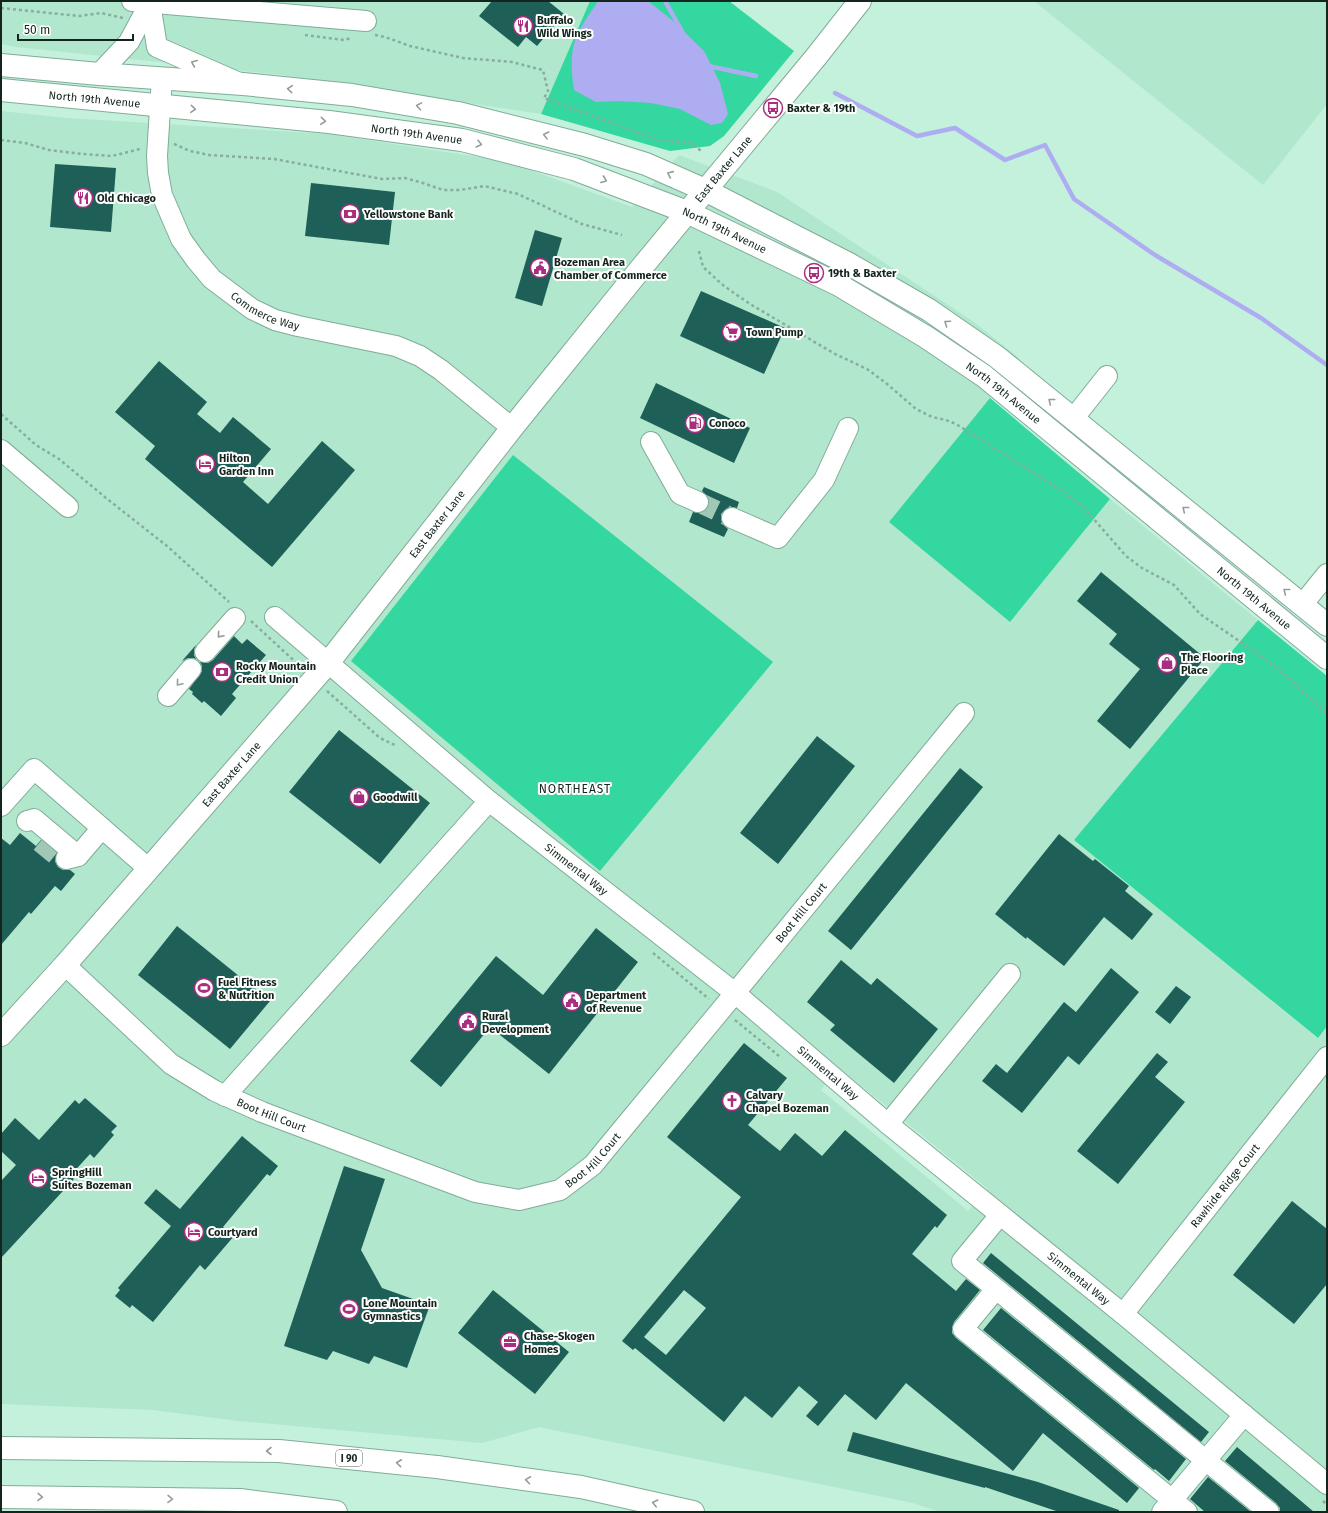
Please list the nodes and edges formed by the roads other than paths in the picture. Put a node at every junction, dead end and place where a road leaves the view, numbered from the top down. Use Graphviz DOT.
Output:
graph roads {
  1 [pos="302,1"];
  2 [pos="860,1"];
  3 [pos="144,6"];
  4 [pos="322,18"];
  5 [pos="365,31"];
  6 [pos="1,65"];
  7 [pos="99,74"];
  8 [pos="162,78"];
  9 [pos="242,84"];
  10 [pos="1,90"];
  11 [pos="160,105"];
  12 [pos="705,190"];
  13 [pos="687,212"];
  14 [pos="1107,376"];
  15 [pos="1073,419"];
  16 [pos="512,428"];
  17 [pos="848,428"];
  18 [pos="651,442"];
  19 [pos="1,450"];
  20 [pos="698,502"];
  21 [pos="68,507"];
  22 [pos="732,518"];
  23 [pos="1327,574"];
  24 [pos="1302,605"];
  25 [pos="275,617"];
  26 [pos="235,618"];
  27 [pos="1327,624"];
  28 [pos="205,652"];
  29 [pos="1327,658"];
  30 [pos="328,663"];
  31 [pos="191,669"];
  32 [pos="168,696"];
  33 [pos="964,713"];
  34 [pos="489,801"];
  35 [pos="3,804"];
  36 [pos="27,821"];
  37 [pos="102,828"];
  38 [pos="40,842"];
  39 [pos="57,856"];
  40 [pos="78,856"];
  41 [pos="149,869"];
  42 [pos="65,965"];
  43 [pos="1010,974"];
  44 [pos="735,994"];
  45 [pos="1,1035"];
  46 [pos="1327,1057"];
  47 [pos="225,1096"];
  48 [pos="888,1124"];
  49 [pos="1000,1215"];
  50 [pos="996,1289"];
  51 [pos="1123,1314"];
  52 [pos="1244,1415"];
  53 [pos="1,1448"];
  54 [pos="1206,1460"];
  55 [pos="1327,1484"];
  56 [pos="1,1497"];
  57 [pos="1174,1508"];
  58 [pos="336,1512"];
  59 [pos="693,1512"];
  60 [pos="1269,1512"];
  1 -- 4 [label="street"];
  2 -- 12 [label="main road, East Baxter Lane"];
  3 -- 4 [label="street"];
  3 -- 7 [label="street"];
  9 -- 3 [label="street, one-way"];
  4 -- 5 [label="street"];
  6 -- 7 [label="main road"];
  7 -- 8 [label="main road"];
  8 -- 9 [label="main road"];
  8 -- 11 [label="street, Commerce Way"];
  12 -- 9 [label="main road, one-way"];
  10 -- 11 [label="main road, North 19th Avenue"];
  11 -- 13 [label="main road, North 19th Avenue, one-way"];
  11 -- 16 [label="street, Commerce Way"];
  12 -- 13 [label="main road, East Baxter Lane"];
  15 -- 12 [label="main road, one-way"];
  13 -- 16 [label="main road, East Baxter Lane"];
  13 -- 29 [label="main road, North 19th Avenue"];
  14 -- 15 [label="street"];
  24 -- 15 [label="main road, one-way"];
  16 -- 30 [label="main road, East Baxter Lane"];
  17 -- 22 [label="street"];
  18 -- 20 [label="street"];
  19 -- 21 [label="street"];
  23 -- 24 [label="street"];
  24 -- 27 [label="main road"];
  25 -- 30 [label="street, Simmental Way"];
  26 -- 28 [label="street, one-way"];
  30 -- 34 [label="street, Simmental Way"];
  30 -- 41 [label="main road, East Baxter Lane"];
  31 -- 32 [label="street, one-way"];
  33 -- 44 [label="street, Boot Hill Court"];
  34 -- 44 [label="street, Simmental Way"];
  34 -- 47 [label="street"];
  35 -- 36 [label="street"];
  35 -- 37 [label="street"];
  36 -- 38 [label="street"];
  36 -- 40 [label="street"];
  37 -- 40 [label="street"];
  37 -- 41 [label="street"];
  39 -- 40 [label="street"];
  41 -- 42 [label="main road, East Baxter Lane"];
  42 -- 45 [label="main road, East Baxter Lane"];
  42 -- 47 [label="street, Boot Hill Court"];
  43 -- 48 [label="street"];
  44 -- 47 [label="street, Boot Hill Court"];
  44 -- 48 [label="street, Simmental Way"];
  46 -- 51 [label="street, Rawhide Ridge Court"];
  48 -- 49 [label="street, Simmental Way"];
  49 -- 50 [label="street"];
  49 -- 51 [label="street, Simmental Way"];
  50 -- 54 [label="street"];
  50 -- 57 [label="street"];
  51 -- 52 [label="street, Simmental Way"];
  52 -- 54 [label="street"];
  52 -- 55 [label="street, Simmental Way"];
  59 -- 53 [label="main road, I 90, one-way"];
  54 -- 57 [label="street"];
  54 -- 60 [label="street"];
  56 -- 58 [label="main road, one-way"];
}
